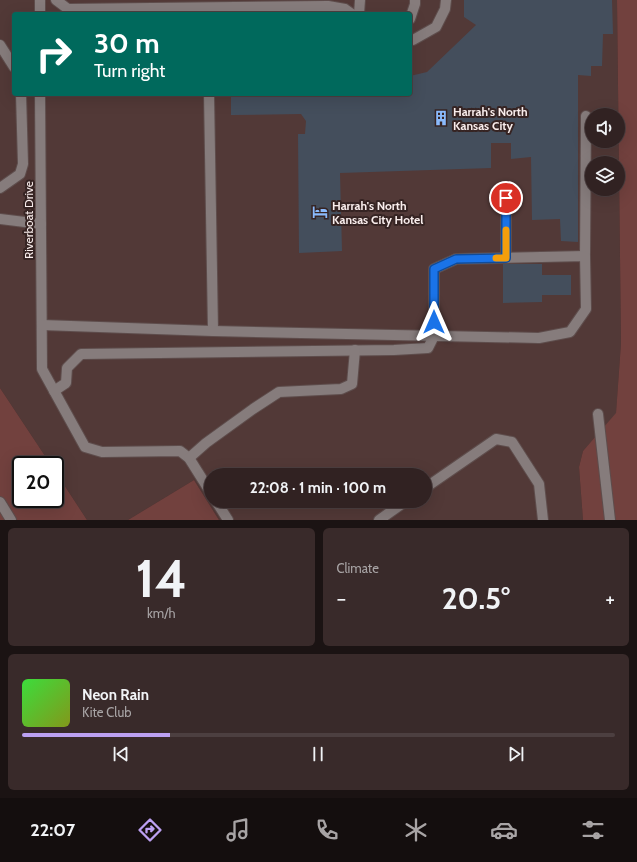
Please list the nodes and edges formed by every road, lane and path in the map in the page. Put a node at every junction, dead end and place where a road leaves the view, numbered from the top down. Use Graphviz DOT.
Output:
graph roads {
  1 [pos="40,0"];
  2 [pos="56,0"];
  3 [pos="360,0"];
  4 [pos="415,0"];
  5 [pos="446,0"];
  6 [pos="208,7"];
  7 [pos="40,12"];
  8 [pos="349,12"];
  9 [pos="359,12"];
  10 [pos="412,13"];
  11 [pos="412,40"];
  12 [pos="0,44"];
  13 [pos="12,64"];
  14 [pos="21,96"];
  15 [pos="40,96"];
  16 [pos="209,96"];
  17 [pos="586,148"];
  18 [pos="0,188"];
  19 [pos="506,198"];
  20 [pos="0,219"];
  21 [pos="41,224"];
  22 [pos="585,256"];
  23 [pos="506,258"];
  24 [pos="42,325"];
  25 [pos="213,331"];
  26 [pos="434,336"];
  27 [pos="355,350"];
  28 [pos="54,390"];
  29 [pos="598,414"];
  30 [pos="189,458"];
  31 [pos="204,481"];
  32 [pos="432,483"];
  33 [pos="0,502"];
  34 [pos="220,508"];
  35 [pos="396,508"];
  36 [pos="11,520"];
  37 [pos="228,520"];
  38 [pos="379,520"];
  39 [pos="543,520"];
  40 [pos="610,520"];
  1 -- 7 [label="street"];
  2 -- 6 [label="street"];
  3 -- 9 [label="street"];
  4 -- 10 [label="street"];
  5 -- 11 [label="street"];
  6 -- 8 [label="street"];
  12 -- 13 [label="street"];
  14 -- 18 [label="street"];
  15 -- 21 [label="street, Riverboat Drive"];
  16 -- 25 [label="street"];
  17 -- 22 [label="street"];
  19 -- 23 [label="street"];
  20 -- 21 [label="street"];
  21 -- 24 [label="street, Riverboat Drive"];
  22 -- 23 [label="street"];
  22 -- 26 [label="street"];
  23 -- 26 [label="street"];
  24 -- 25 [label="street"];
  24 -- 28 [label="street, Riverboat Drive"];
  25 -- 26 [label="street"];
  26 -- 27 [label="street"];
  27 -- 28 [label="street"];
  27 -- 30 [label="street"];
  28 -- 30 [label="street, Riverboat Drive"];
  29 -- 40 [label="street"];
  30 -- 31 [label="street"];
  32 -- 39 [label="street"];
  33 -- 36 [label="street"];
  34 -- 37 [label="street"];
  35 -- 38 [label="street"];
}
